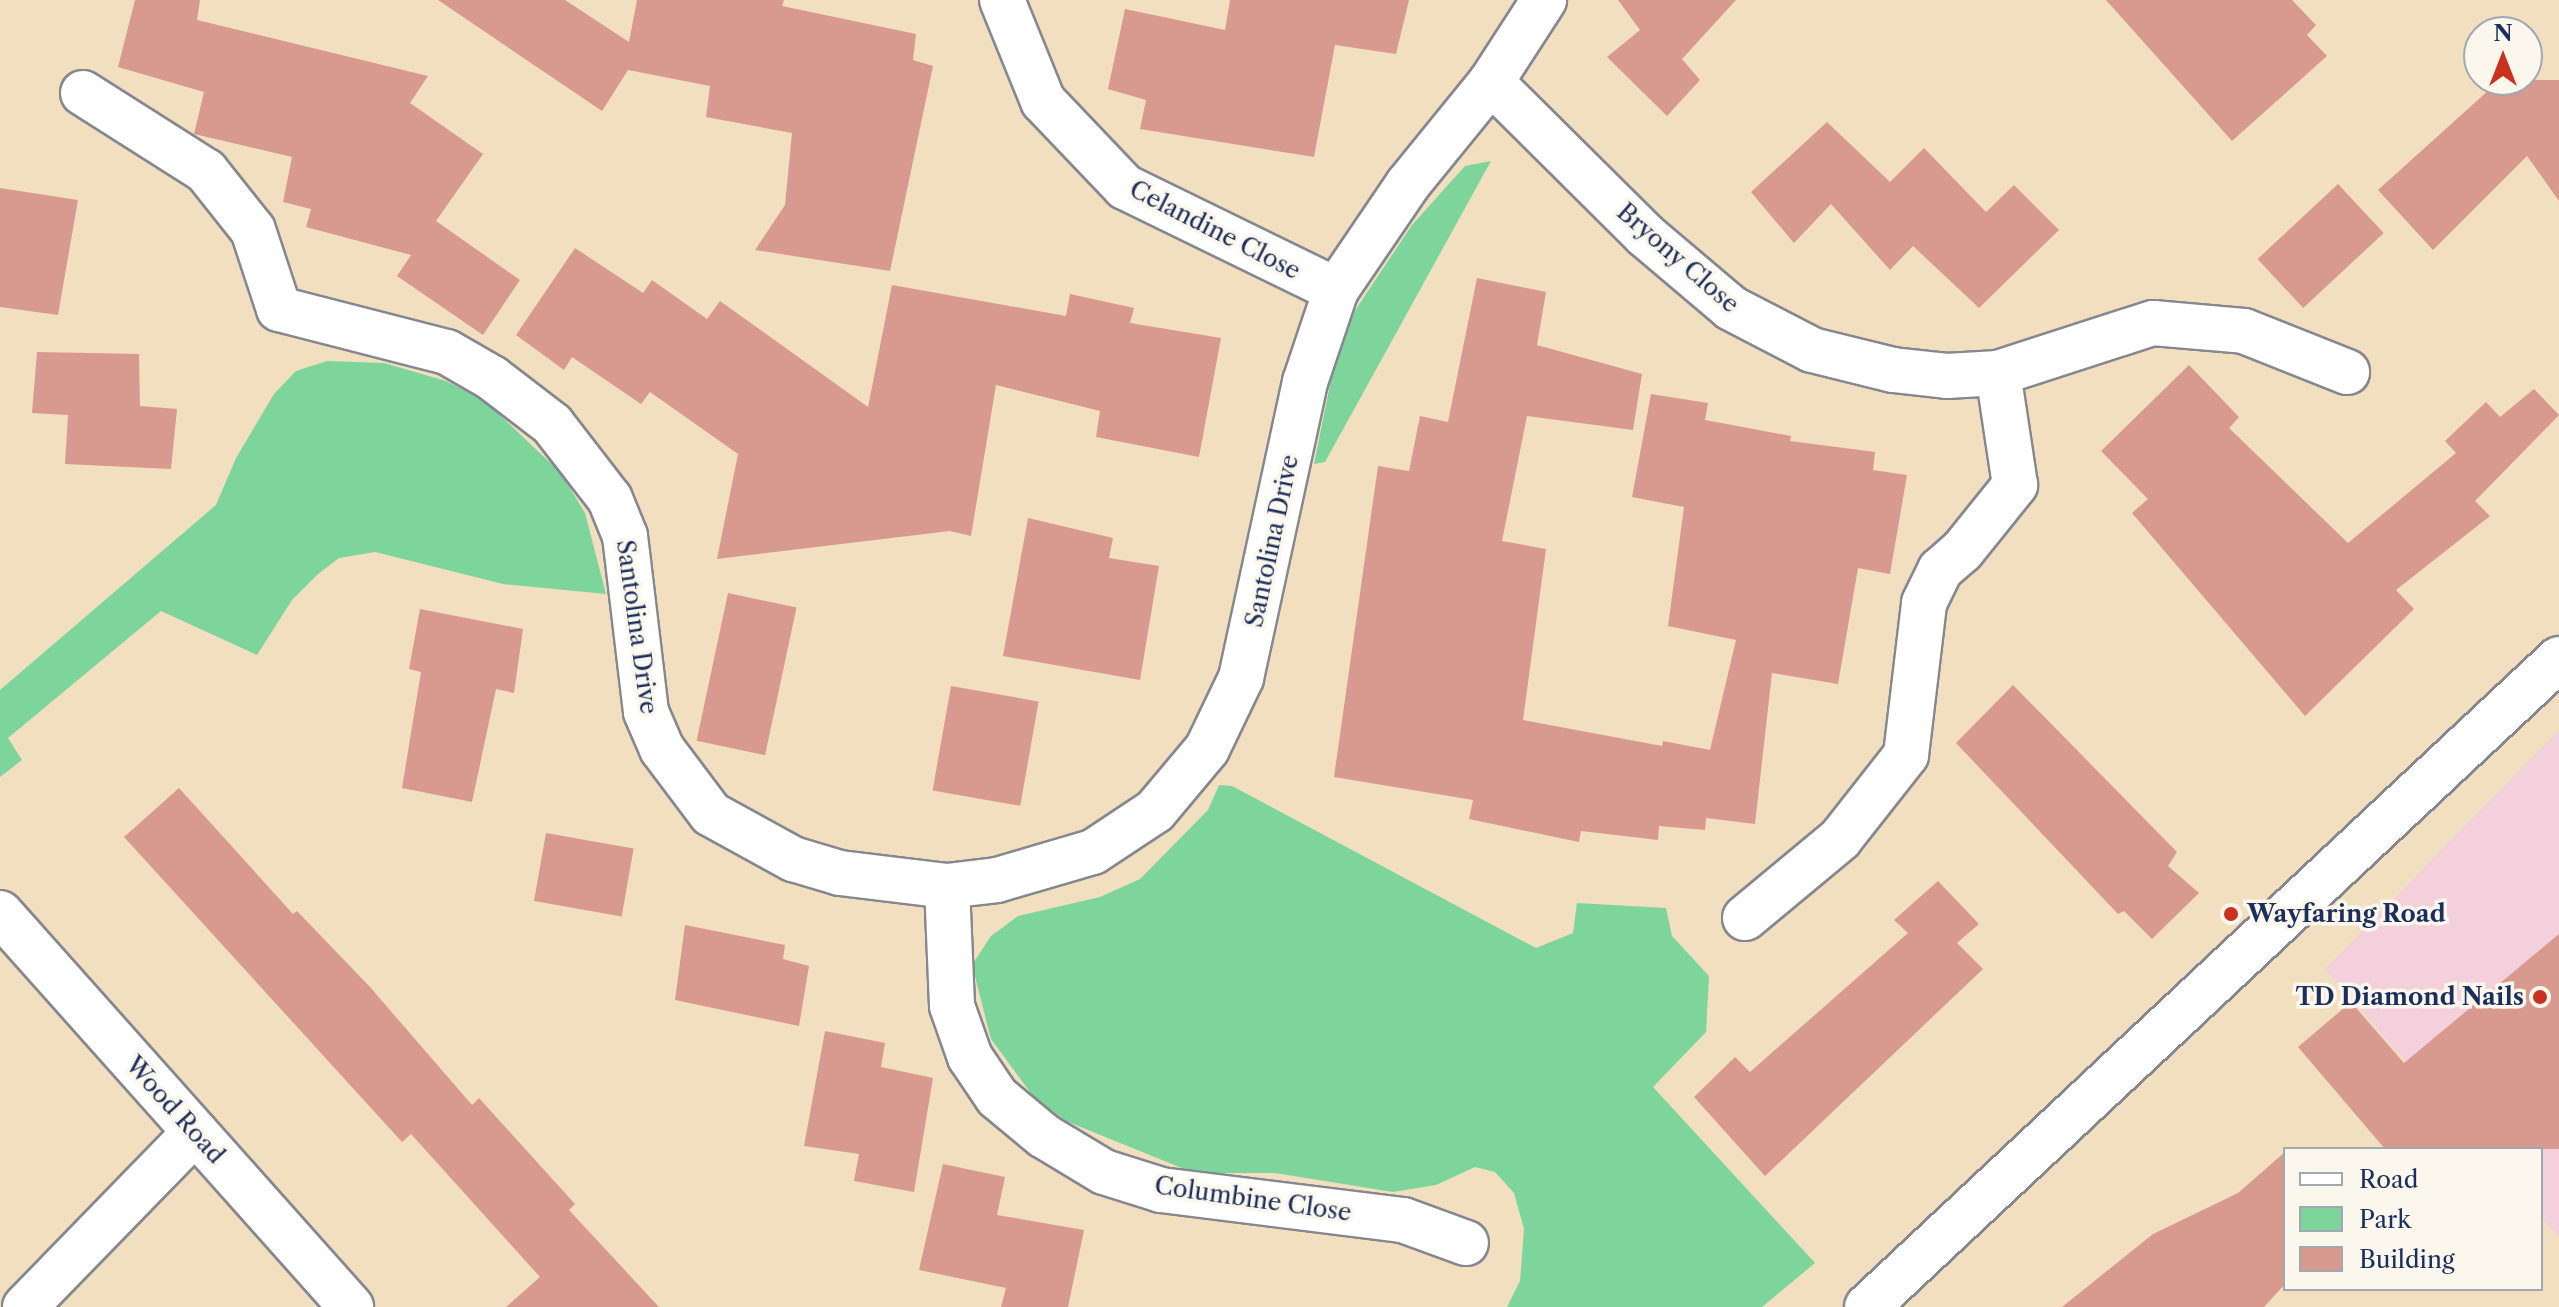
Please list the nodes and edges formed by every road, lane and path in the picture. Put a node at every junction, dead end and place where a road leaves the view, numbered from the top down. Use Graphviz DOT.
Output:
graph roads {
  1 [pos="1002,0"];
  2 [pos="1544,0"];
  3 [pos="1491,82"];
  4 [pos="83,93"];
  5 [pos="1336,290"];
  6 [pos="2347,372"];
  7 [pos="1998,373"];
  8 [pos="2559,659"];
  9 [pos="947,886"];
  10 [pos="0,913"];
  11 [pos="1745,918"];
  12 [pos="195,1132"];
  13 [pos="1466,1243"];
  14 [pos="25,1307"];
  15 [pos="351,1307"];
  16 [pos="1867,1307"];
  1 -- 5 [label="street, Celandine Close"];
  2 -- 3 [label="street, Santolina Drive"];
  3 -- 5 [label="street, Santolina Drive"];
  3 -- 7 [label="street, Bryony Close"];
  4 -- 9 [label="street, Santolina Drive"];
  5 -- 9 [label="street, Santolina Drive"];
  6 -- 7 [label="street, Bryony Close"];
  7 -- 11 [label="street"];
  8 -- 16 [label="street"];
  9 -- 13 [label="street, Columbine Close"];
  10 -- 12 [label="street, Wood Road"];
  12 -- 14 [label="street"];
  12 -- 15 [label="street, Wood Road"];
}
